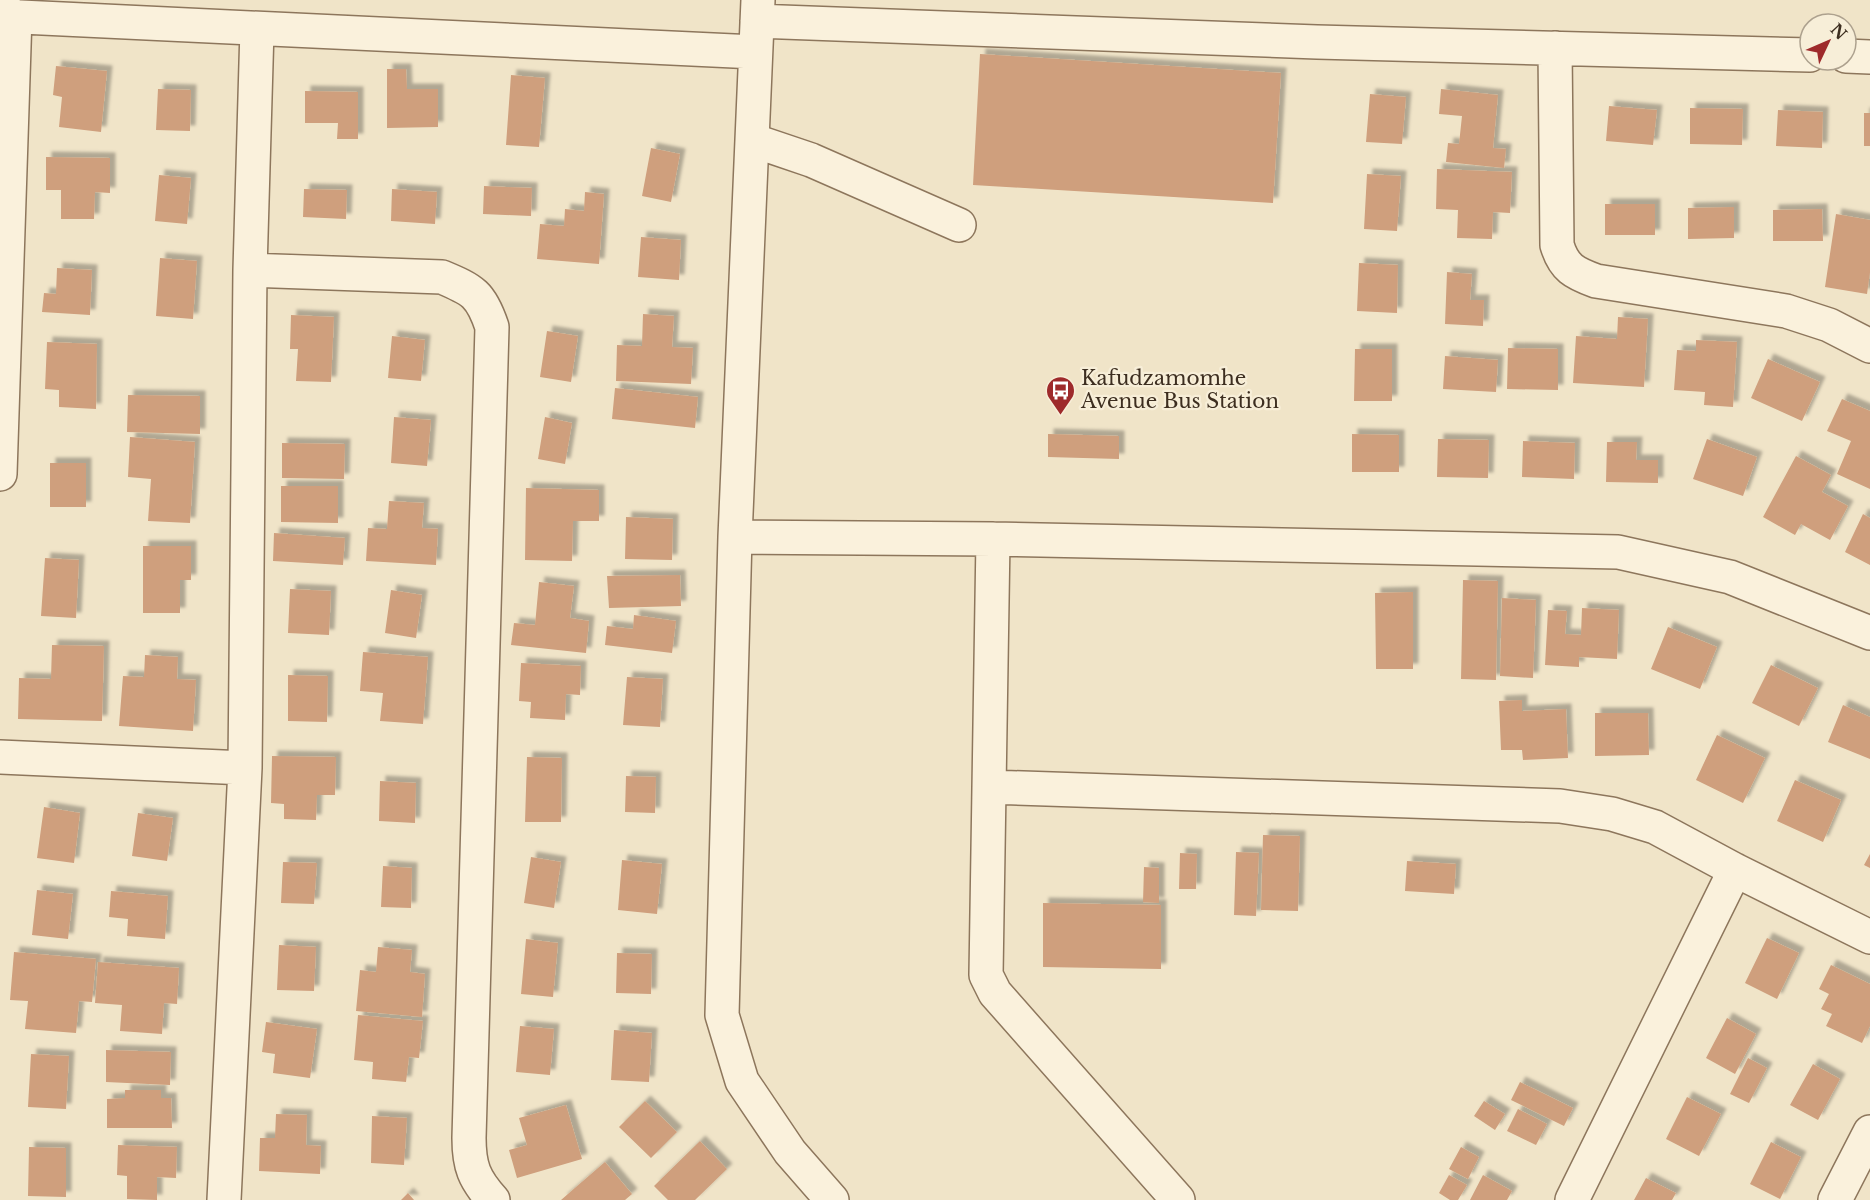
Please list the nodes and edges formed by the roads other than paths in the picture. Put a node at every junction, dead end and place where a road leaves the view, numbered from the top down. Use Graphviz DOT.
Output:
graph roads {
  1 [pos="8,16"];
  2 [pos="756,24"];
  3 [pos="257,29"];
  4 [pos="1555,48"];
  5 [pos="1798,54"];
  6 [pos="752,140"];
  7 [pos="959,225"];
  8 [pos="250,270"];
  9 [pos="1870,346"];
  10 [pos="0,474"];
  11 [pos="735,537"];
  12 [pos="993,539"];
  13 [pos="1870,633"];
  14 [pos="0,757"];
  15 [pos="245,768"];
  16 [pos="990,787"];
  17 [pos="1735,870"];
  18 [pos="1870,937"];
  19 [pos="1870,1132"];
  20 [pos="224,1200"];
  21 [pos="493,1200"];
  22 [pos="832,1200"];
  23 [pos="1178,1200"];
  24 [pos="1572,1200"];
  25 [pos="1835,1200"];
  1 -- 3 [label="street"];
  1 -- 10 [label="street"];
  2 -- 3 [label="street"];
  2 -- 4 [label="street"];
  2 -- 6 [label="street"];
  3 -- 8 [label="street"];
  4 -- 5 [label="street"];
  4 -- 9 [label="street"];
  6 -- 7 [label="street"];
  6 -- 11 [label="street"];
  8 -- 15 [label="street"];
  8 -- 21 [label="street"];
  11 -- 12 [label="street"];
  11 -- 22 [label="street"];
  12 -- 13 [label="street"];
  12 -- 16 [label="street"];
  14 -- 15 [label="street"];
  15 -- 20 [label="street"];
  16 -- 17 [label="street"];
  16 -- 23 [label="street"];
  17 -- 18 [label="street"];
  17 -- 24 [label="street"];
  19 -- 25 [label="street"];
}
